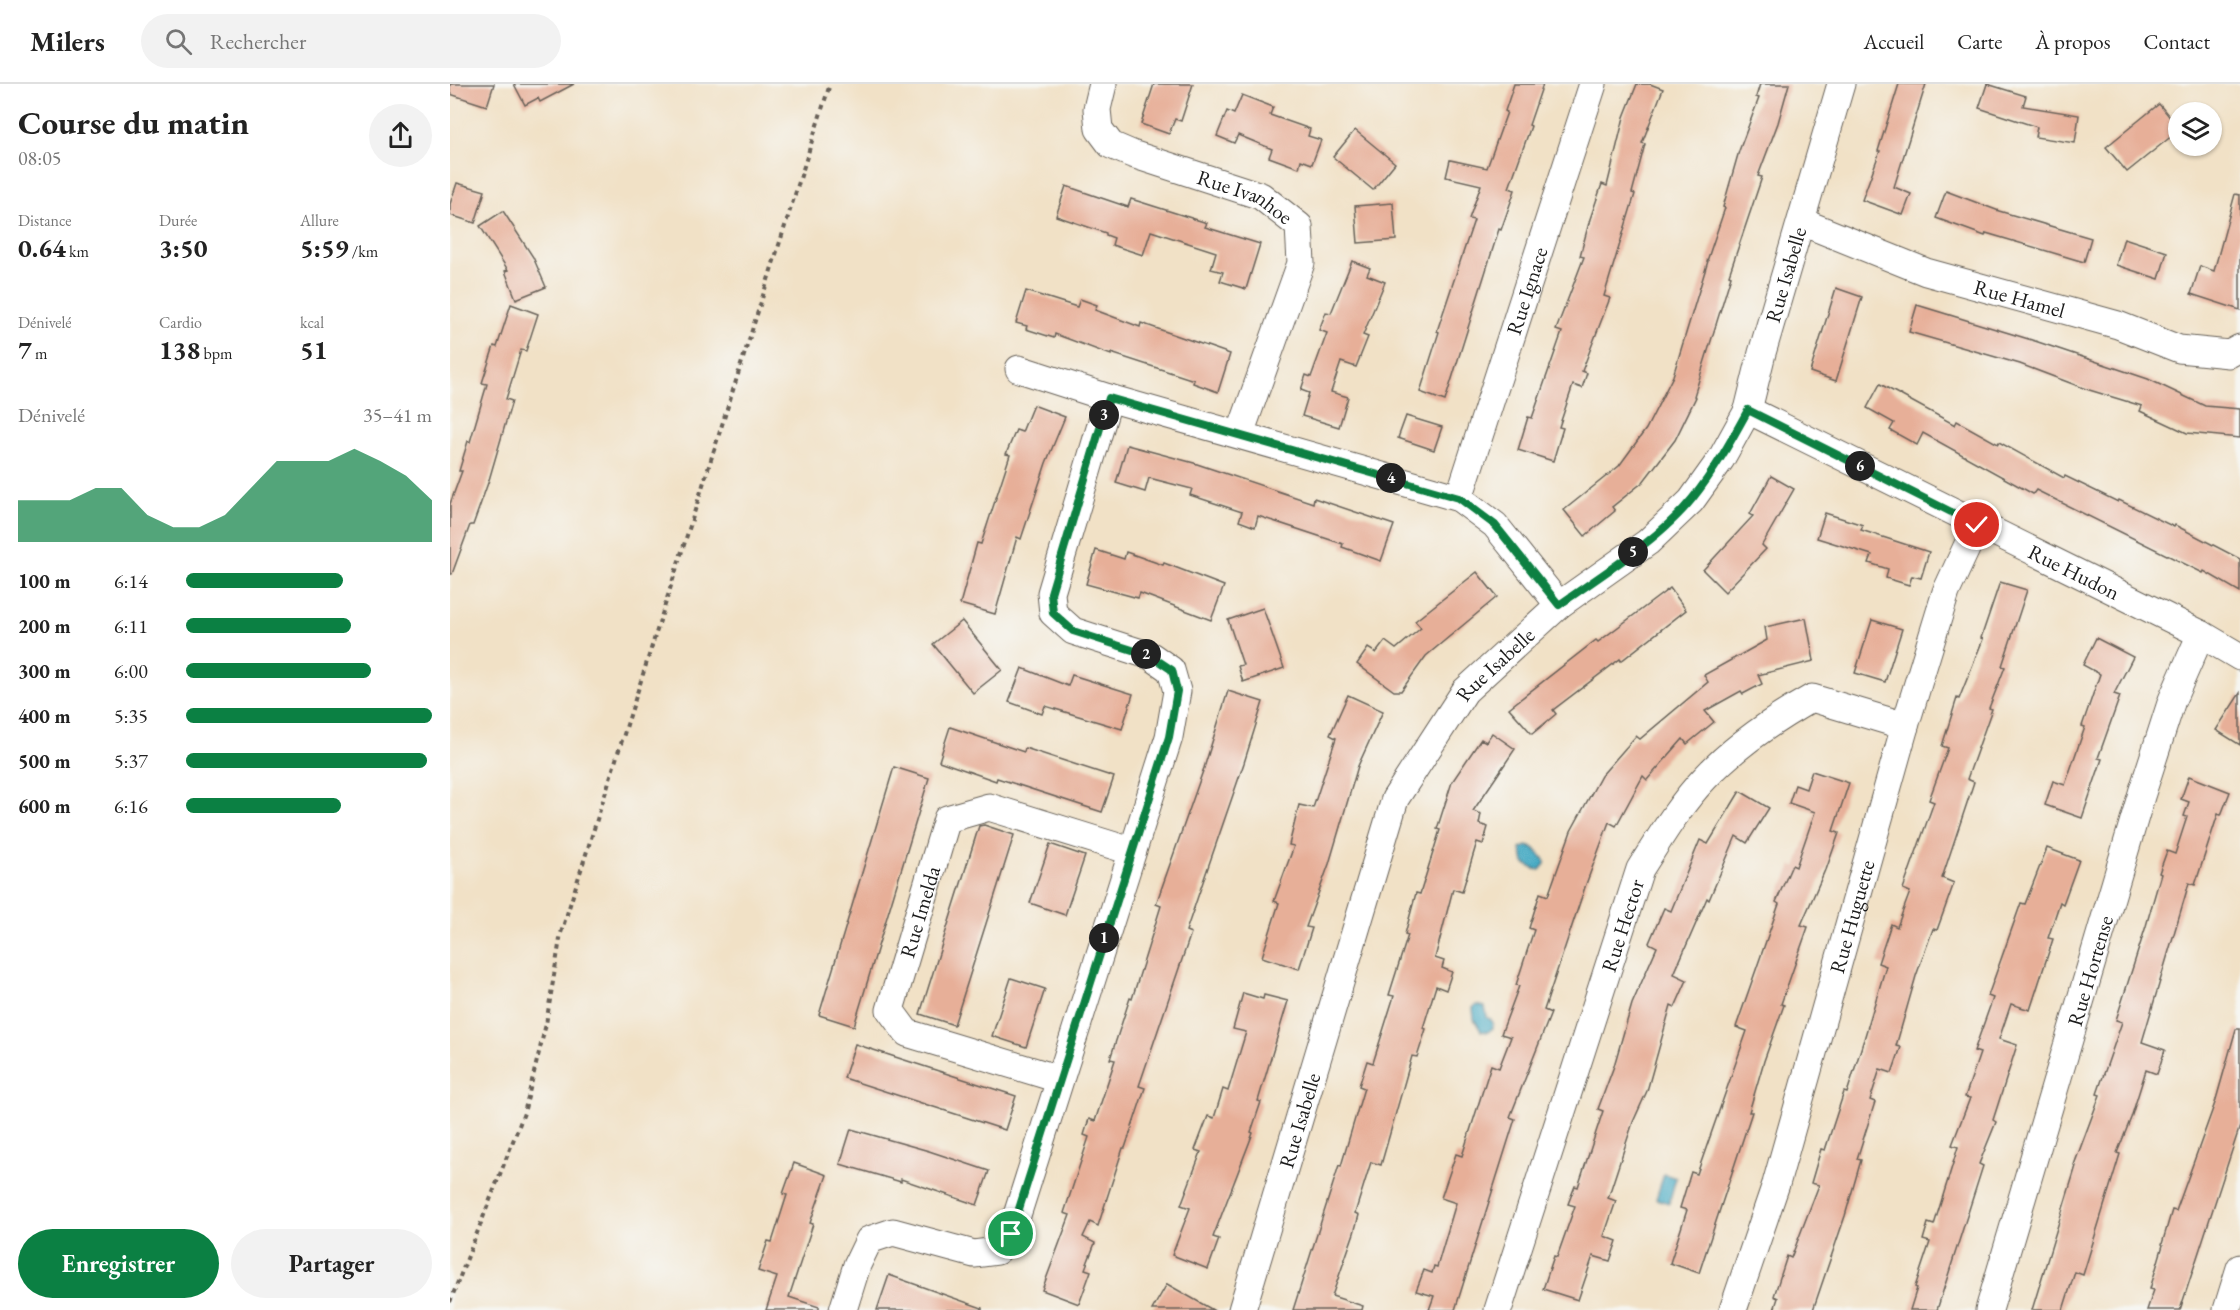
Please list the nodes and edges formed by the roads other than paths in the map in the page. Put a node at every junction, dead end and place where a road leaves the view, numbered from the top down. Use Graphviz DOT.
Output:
graph roads {
  1 [pos="1103,84"];
  2 [pos="1593,84"];
  3 [pos="1841,84"];
  4 [pos="1802,222"];
  5 [pos="2240,348"];
  6 [pos="1019,369"];
  7 [pos="1109,398"];
  8 [pos="1748,410"];
  9 [pos="1240,434"];
  10 [pos="1459,498"];
  11 [pos="1977,525"];
  12 [pos="1559,605"];
  13 [pos="2201,634"];
  14 [pos="2240,657"];
  15 [pos="1905,726"];
  16 [pos="1131,851"];
  17 [pos="1059,1079"];
  18 [pos="2240,1268"];
  19 [pos="843,1310"];
  20 [pos="1242,1310"];
  21 [pos="1498,1310"];
  22 [pos="1733,1310"];
  23 [pos="1989,1310"];
  24 [pos="2227,1310"];
  1 -- 9 [label="street, Rue Ivanhoe"];
  2 -- 10 [label="street, Rue Ignace"];
  3 -- 4 [label="street, Rue Isabelle"];
  4 -- 5 [label="street, Rue Hamel"];
  4 -- 8 [label="street, Rue Isabelle"];
  6 -- 7 [label="street"];
  7 -- 9 [label="street"];
  7 -- 16 [label="street"];
  8 -- 11 [label="street, Rue Hudon"];
  8 -- 12 [label="street, Rue Isabelle"];
  9 -- 10 [label="street"];
  10 -- 12 [label="street"];
  11 -- 13 [label="street, Rue Hudon"];
  11 -- 15 [label="street, Rue Huguette"];
  12 -- 20 [label="street, Rue Isabelle"];
  13 -- 14 [label="street, Rue Hudon"];
  13 -- 23 [label="street, Rue Hortense"];
  15 -- 21 [label="street, Rue Hector"];
  15 -- 22 [label="street, Rue Huguette"];
  16 -- 17 [label="street"];
  16 -- 17 [label="street, Rue Imelda"];
  17 -- 19 [label="street"];
  18 -- 24 [label="street"];
}
